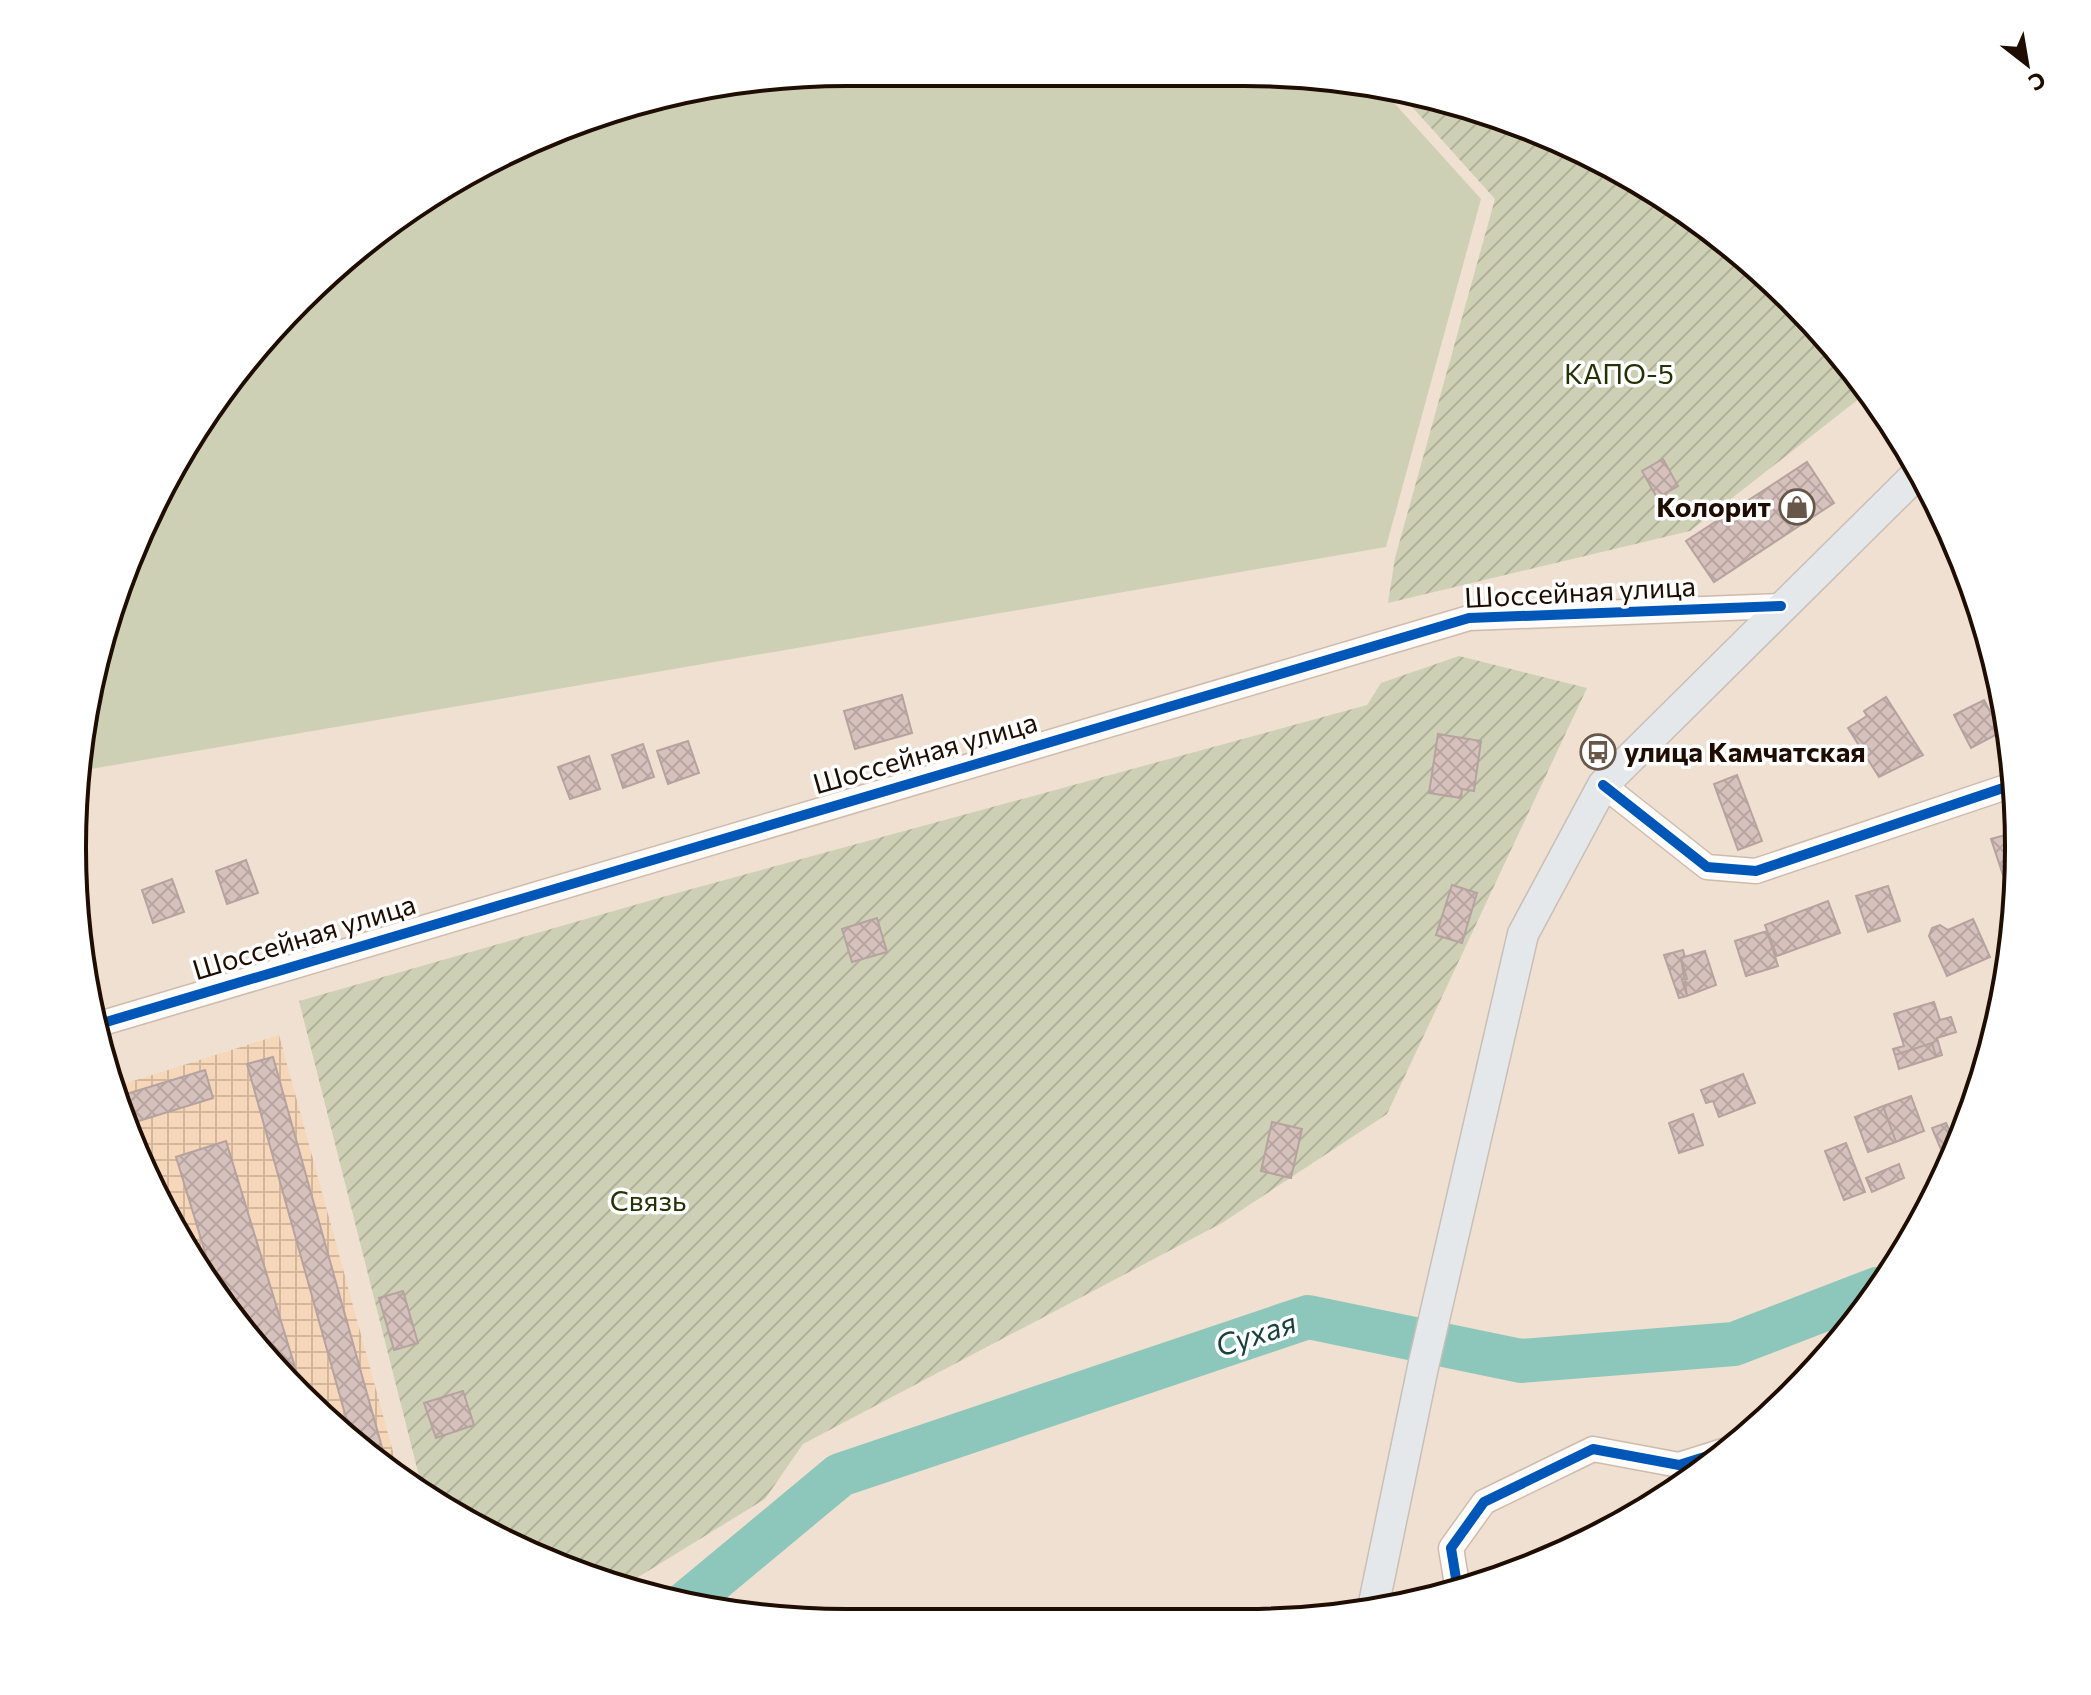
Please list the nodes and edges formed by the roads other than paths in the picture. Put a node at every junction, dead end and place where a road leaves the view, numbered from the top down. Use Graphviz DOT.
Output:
graph roads {
  1 [pos="1910,481"];
  2 [pos="1781,606"];
  3 [pos="1603,785"];
  4 [pos="2002,788"];
  5 [pos="107,1022"];
  6 [pos="1697,1459"];
  7 [pos="1456,1579"];
  8 [pos="1375,1597"];
  1 -- 2 [label="main road"];
  2 -- 3 [label="main road"];
  2 -- 5 [label="street, Шоссейная улица"];
  3 -- 4 [label="street"];
  3 -- 8 [label="main road"];
  6 -- 7 [label="street"];
}
